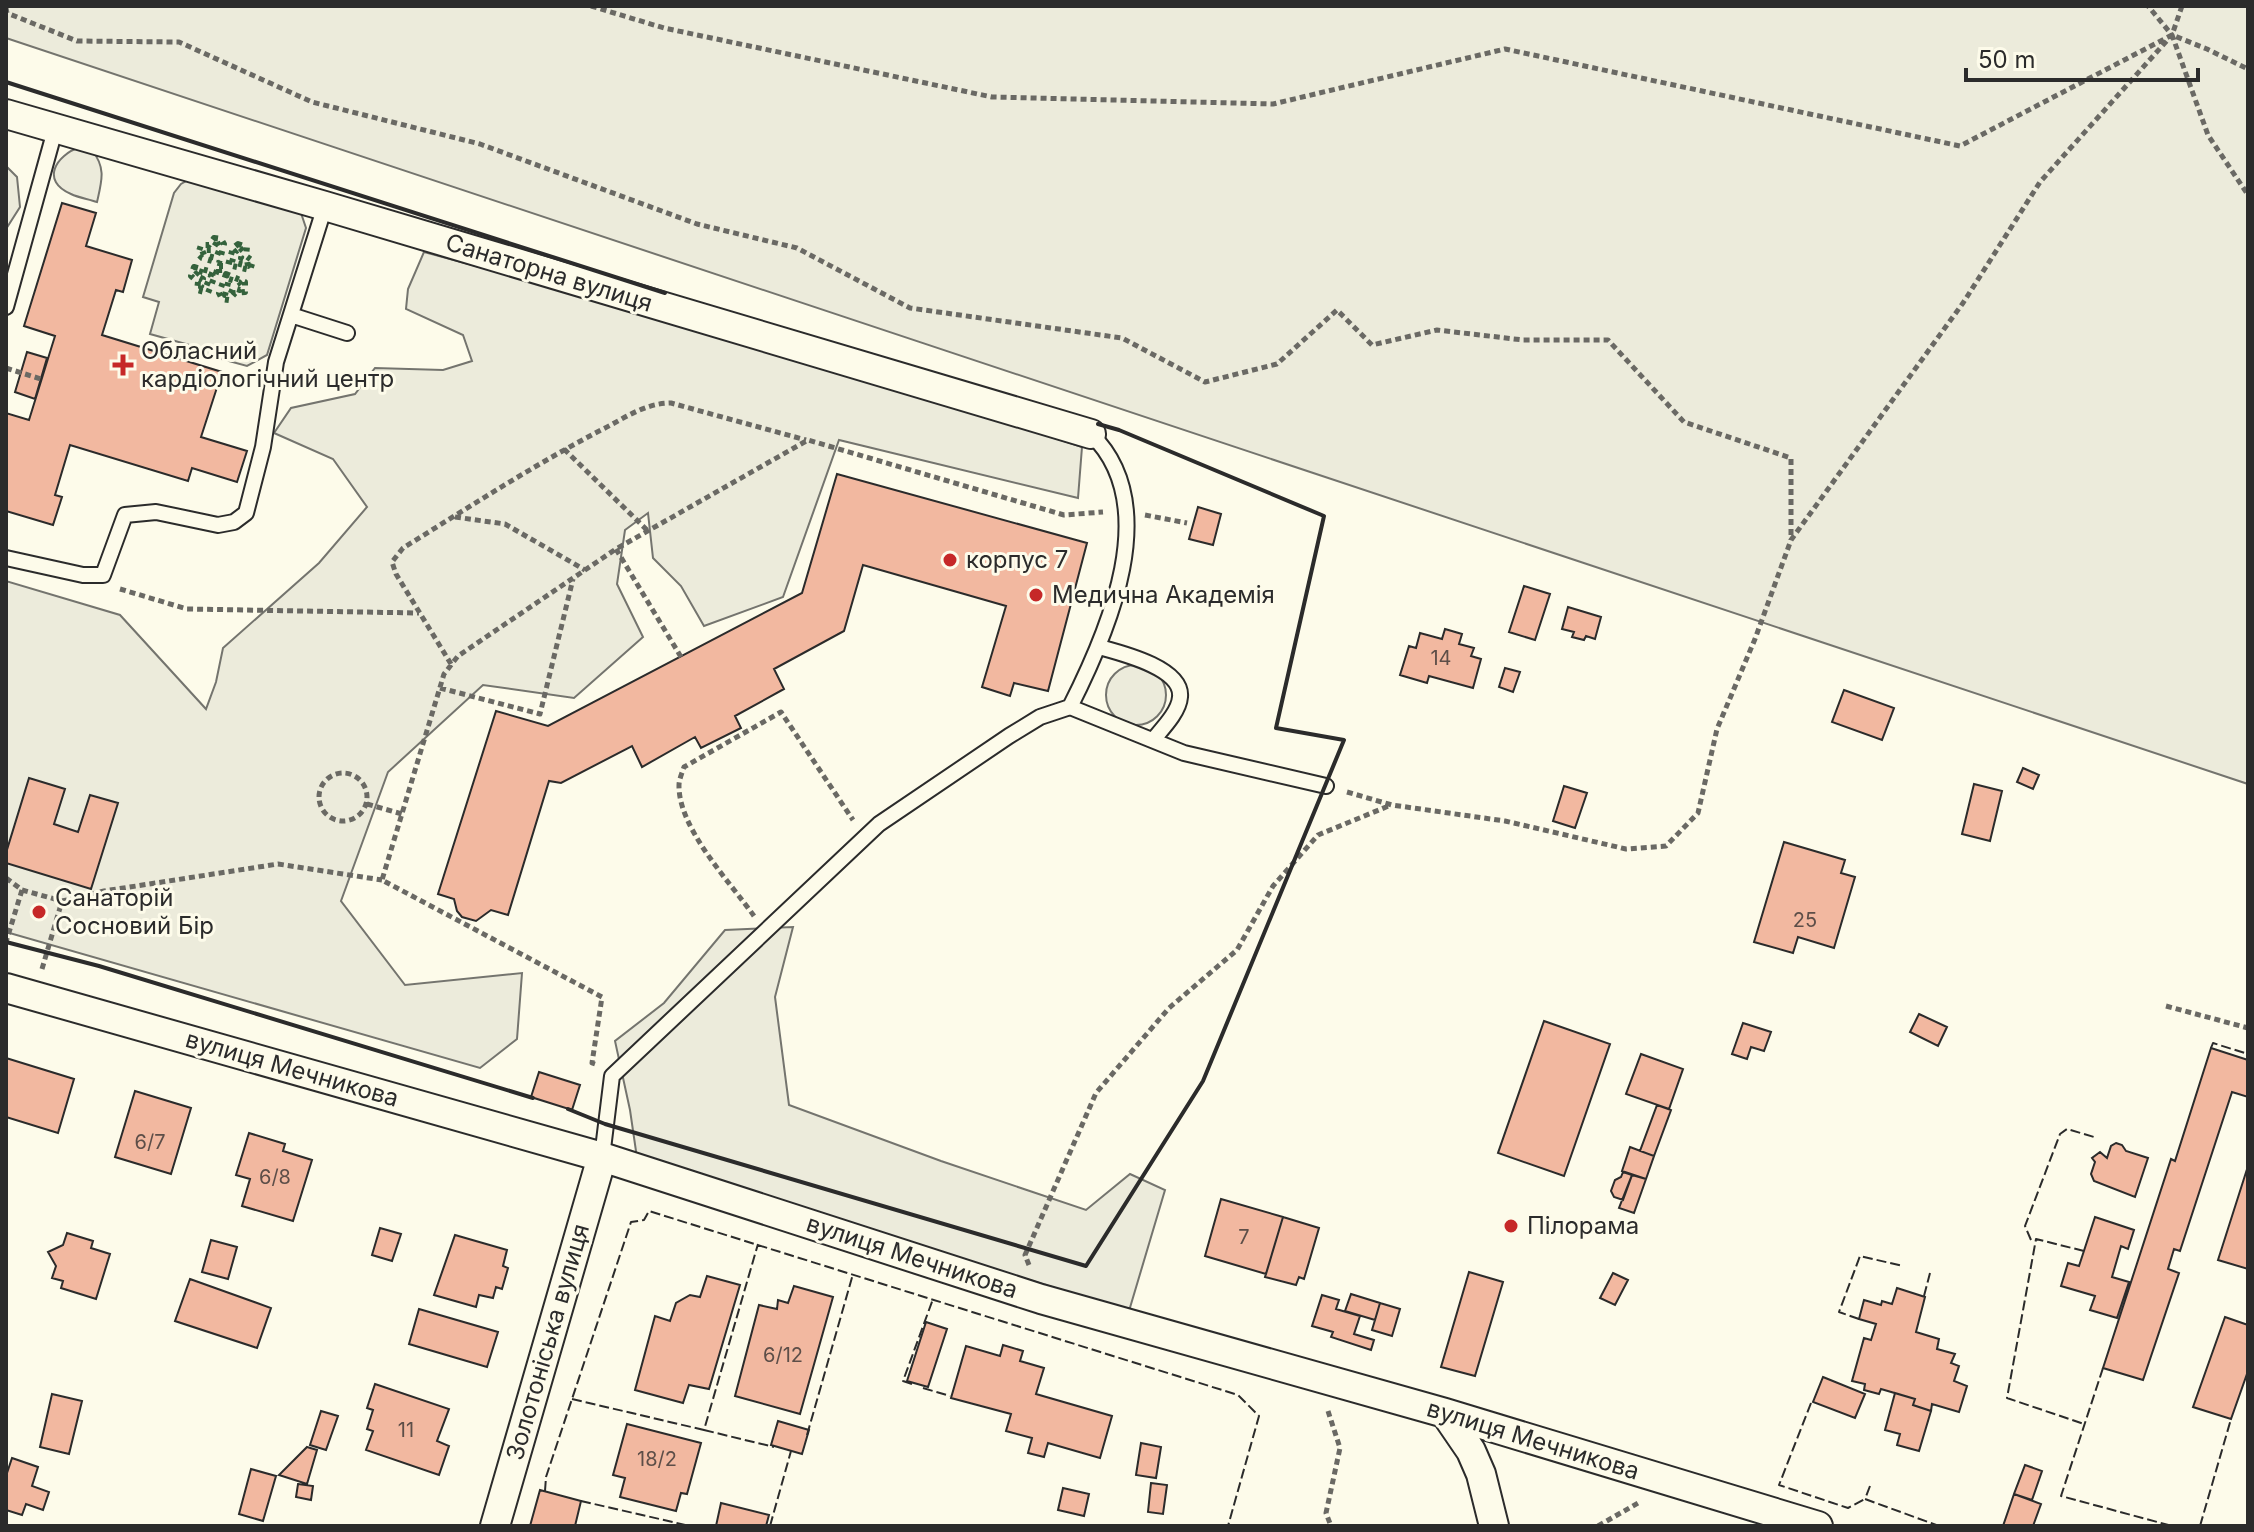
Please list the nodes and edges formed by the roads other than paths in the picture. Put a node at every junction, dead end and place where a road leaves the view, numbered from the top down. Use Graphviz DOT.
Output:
graph roads {
  1 [pos="6,114"];
  2 [pos="55,130"];
  3 [pos="325,206"];
  4 [pos="6,307"];
  5 [pos="291,315"];
  6 [pos="347,333"];
  7 [pos="1091,434"];
  8 [pos="6,558"];
  9 [pos="1099,647"];
  10 [pos="1070,707"];
  11 [pos="1153,740"];
  12 [pos="1326,786"];
  13 [pos="6,988"];
  14 [pos="602,1157"];
  15 [pos="1445,1413"];
  16 [pos="495,1526"];
  17 [pos="1494,1526"];
  18 [pos="1818,1526"];
  1 -- 2 [label="street, Санаторна вулиця"];
  2 -- 3 [label="street, Санаторна вулиця"];
  2 -- 4 [label="lane"];
  3 -- 5 [label="lane"];
  3 -- 7 [label="street, Санаторна вулиця"];
  5 -- 6 [label="lane"];
  5 -- 8 [label="lane"];
  7 -- 9 [label="lane"];
  9 -- 10 [label="lane"];
  9 -- 11 [label="lane"];
  10 -- 11 [label="lane"];
  10 -- 14 [label="lane"];
  11 -- 12 [label="lane"];
  13 -- 14 [label="street, вулиця Мечникова"];
  14 -- 15 [label="street, вулиця Мечникова"];
  14 -- 16 [label="street, Золотоніська вулиця"];
  15 -- 17 [label="street"];
  15 -- 18 [label="street, вулиця Мечникова"];
}
